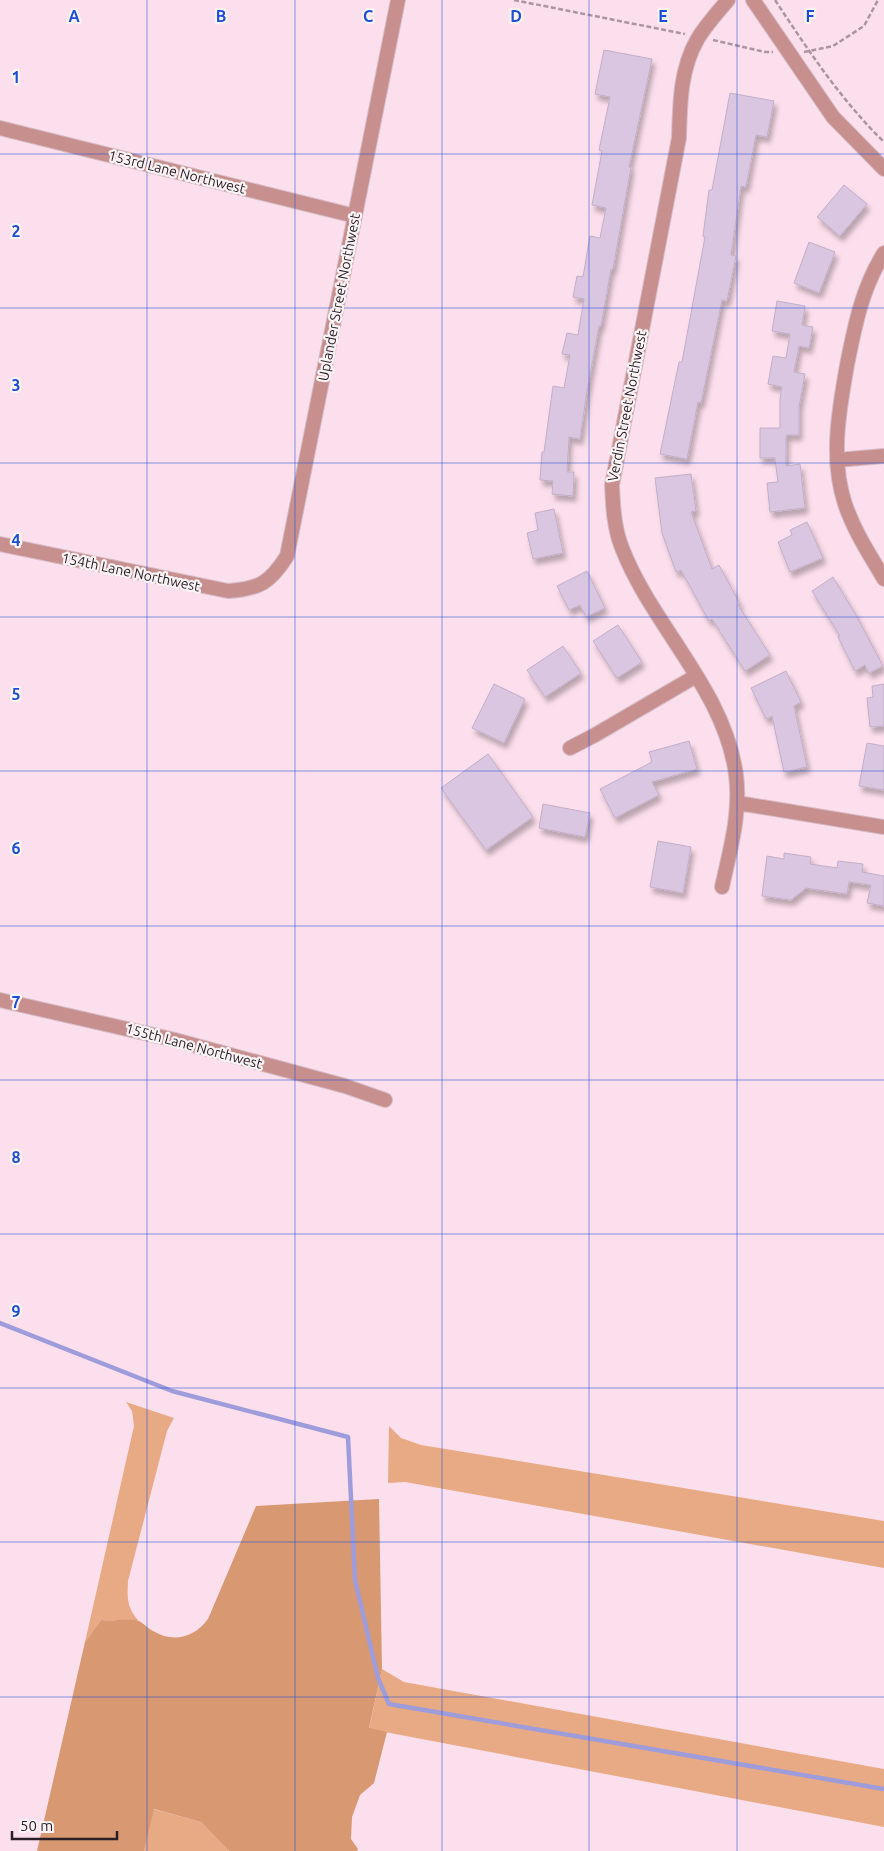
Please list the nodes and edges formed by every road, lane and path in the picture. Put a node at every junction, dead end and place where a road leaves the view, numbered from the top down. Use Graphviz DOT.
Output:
graph roads {
  1 [pos="398,0"];
  2 [pos="728,0"];
  3 [pos="753,0"];
  4 [pos="775,0"];
  5 [pos="0,128"];
  6 [pos="884,142"];
  7 [pos="884,169"];
  8 [pos="355,216"];
  9 [pos="884,253"];
  10 [pos="884,456"];
  11 [pos="837,460"];
  12 [pos="0,544"];
  13 [pos="884,578"];
  14 [pos="261,584"];
  15 [pos="696,676"];
  16 [pos="570,748"];
  17 [pos="738,803"];
  18 [pos="884,828"];
  19 [pos="722,887"];
  20 [pos="0,1000"];
  21 [pos="385,1100"];
  1 -- 8 [label="street, Uplander Street Northwest"];
  2 -- 15 [label="street, Verdin Street Northwest"];
  3 -- 7 [label="street"];
  4 -- 6 [label="path"];
  5 -- 8 [label="street, 153rd Lane Northwest"];
  8 -- 14 [label="street, Uplander Street Northwest"];
  9 -- 11 [label="street"];
  10 -- 11 [label="street"];
  11 -- 13 [label="street"];
  12 -- 14 [label="street, 154th Lane Northwest"];
  15 -- 16 [label="street"];
  15 -- 17 [label="street, Verdin Street Northwest"];
  17 -- 18 [label="street"];
  17 -- 19 [label="street, Verdin Street Northwest"];
  20 -- 21 [label="street, 155th Lane Northwest"];
}
